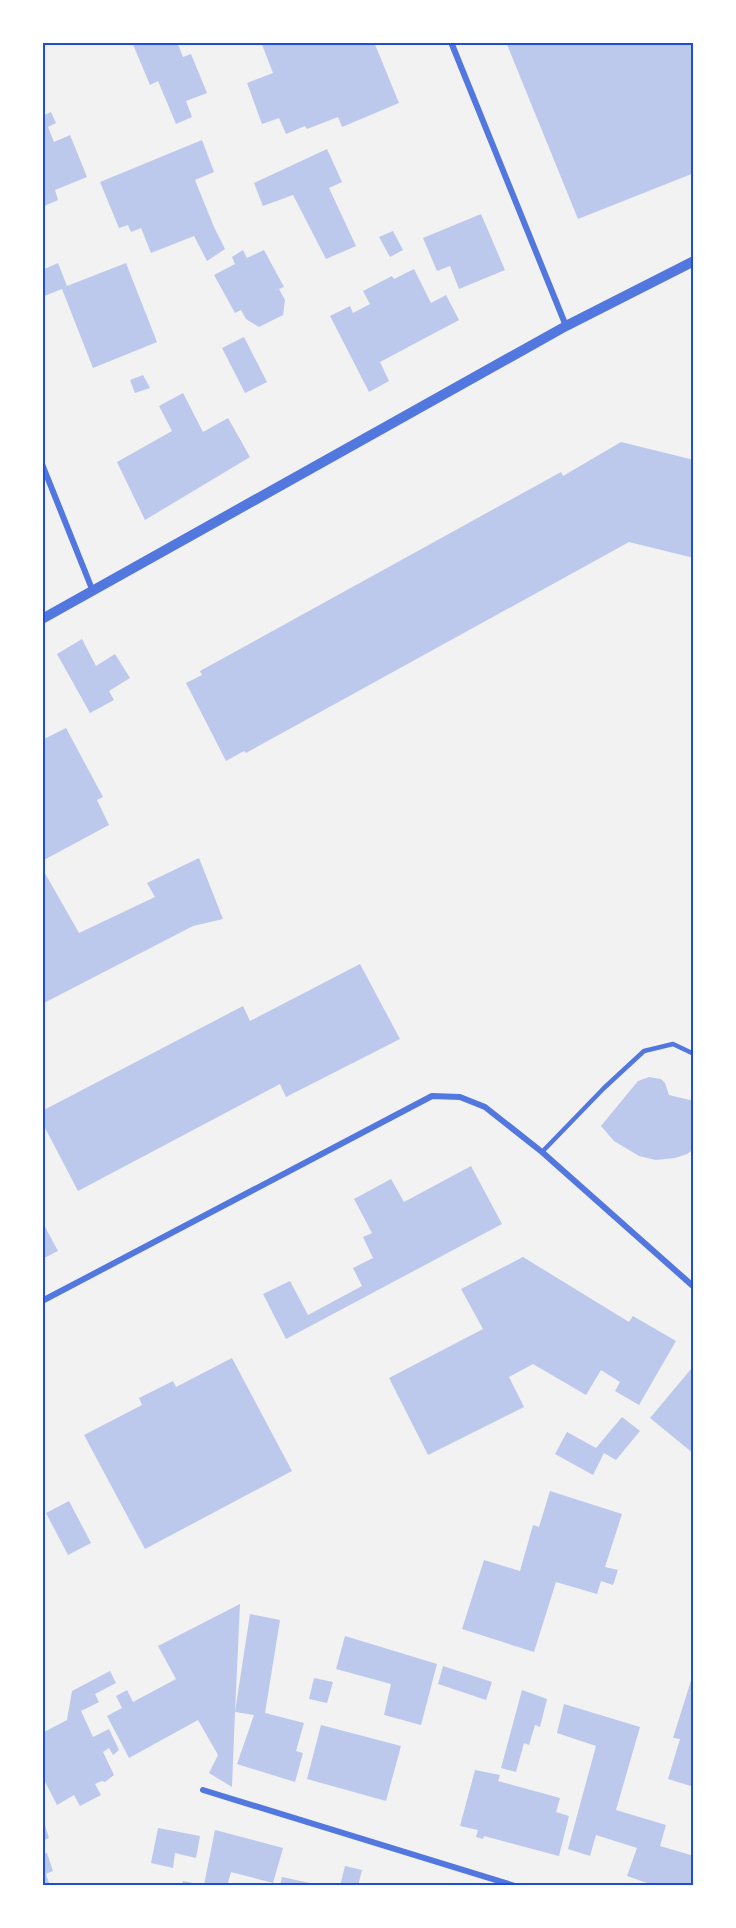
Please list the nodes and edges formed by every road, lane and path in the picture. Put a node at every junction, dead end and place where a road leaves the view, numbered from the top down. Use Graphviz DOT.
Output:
graph roads {
  1 [pos="451,42"];
  2 [pos="694,261"];
  3 [pos="566,326"];
  4 [pos="42,464"];
  5 [pos="92,590"];
  6 [pos="42,619"];
  7 [pos="694,1054"];
  8 [pos="542,1152"];
  9 [pos="694,1287"];
  10 [pos="42,1301"];
  11 [pos="203,1790"];
  12 [pos="515,1886"];
  1 -- 3 [label="street"];
  2 -- 3 [label="street"];
  3 -- 5 [label="street"];
  4 -- 5 [label="street"];
  5 -- 6 [label="street"];
  7 -- 8 [label="lane"];
  8 -- 9 [label="street"];
  8 -- 10 [label="street"];
  11 -- 12 [label="street"];
}
